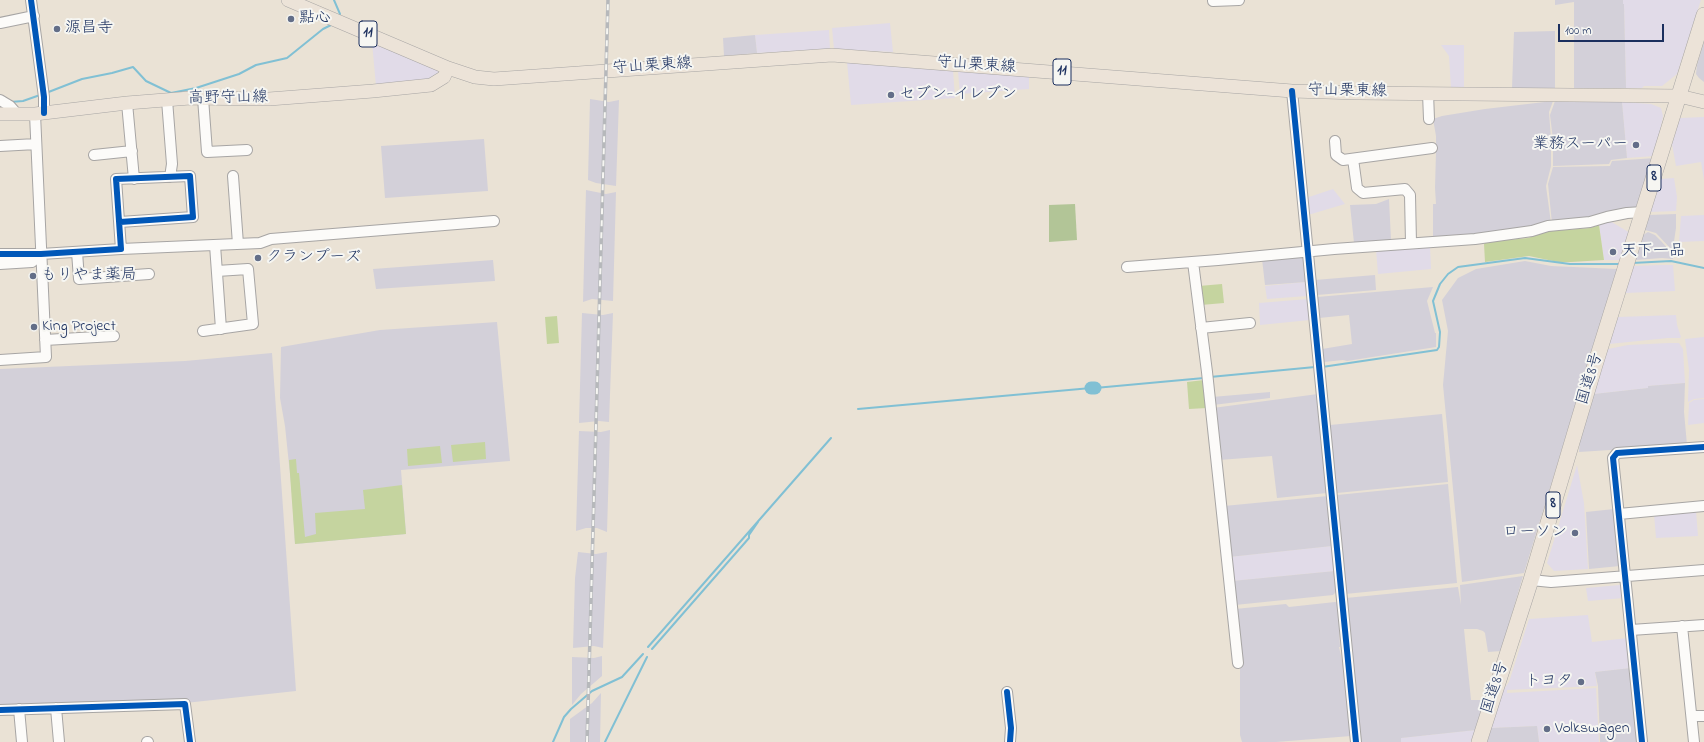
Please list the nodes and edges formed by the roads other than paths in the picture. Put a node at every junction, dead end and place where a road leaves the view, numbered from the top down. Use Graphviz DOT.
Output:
graph roads {
  1 [pos="31,0"];
  2 [pos="288,0"];
  3 [pos="1239,0"];
  4 [pos="1213,1"];
  5 [pos="1704,15"];
  6 [pos="34,16"];
  7 [pos="0,23"];
  8 [pos="448,68"];
  9 [pos="1292,91"];
  10 [pos="1428,93"];
  11 [pos="1679,96"];
  12 [pos="203,98"];
  13 [pos="0,100"];
  14 [pos="167,100"];
  15 [pos="1704,102"];
  16 [pos="127,103"];
  17 [pos="39,113"];
  18 [pos="0,114"];
  19 [pos="17,114"];
  20 [pos="1429,119"];
  21 [pos="1334,141"];
  22 [pos="36,144"];
  23 [pos="0,146"];
  24 [pos="1432,148"];
  25 [pos="247,150"];
  26 [pos="132,151"];
  27 [pos="94,155"];
  28 [pos="1353,159"];
  29 [pos="234,176"];
  30 [pos="170,177"];
  31 [pos="134,179"];
  32 [pos="1643,212"];
  33 [pos="494,221"];
  34 [pos="120,222"];
  35 [pos="1411,243"];
  36 [pos="238,244"];
  37 [pos="215,245"];
  38 [pos="121,250"];
  39 [pos="1308,251"];
  40 [pos="78,252"];
  41 [pos="0,254"];
  42 [pos="41,254"];
  43 [pos="1193,262"];
  44 [pos="0,264"];
  45 [pos="1127,267"];
  46 [pos="217,271"];
  47 [pos="149,274"];
  48 [pos="1250,323"];
  49 [pos="1201,328"];
  50 [pos="221,329"];
  51 [pos="203,331"];
  52 [pos="114,336"];
  53 [pos="45,340"];
  54 [pos="0,360"];
  55 [pos="1704,447"];
  56 [pos="1704,506"];
  57 [pos="1619,514"];
  58 [pos="1704,570"];
  59 [pos="1625,576"];
  60 [pos="1531,580"];
  61 [pos="1704,625"];
  62 [pos="1682,626"];
  63 [pos="1631,630"];
  64 [pos="1238,663"];
  65 [pos="1007,692"];
  66 [pos="56,708"];
  67 [pos="19,709"];
  68 [pos="0,710"];
  69 [pos="1692,716"];
  70 [pos="1704,716"];
  71 [pos="22,742"];
  72 [pos="59,742"];
  73 [pos="190,742"];
  74 [pos="1010,742"];
  75 [pos="1356,742"];
  76 [pos="1479,742"];
  77 [pos="1642,742"];
  78 [pos="1694,742"];
  1 -- 6 [label="street"];
  2 -- 8 [label="main road, 守山栗東線 / 11"];
  3 -- 4 [label="street"];
  5 -- 11 [label="highway, 国道8号 / 8"];
  6 -- 7 [label="street"];
  6 -- 17 [label="street"];
  8 -- 9 [label="main road, 守山栗東線 / 11"];
  8 -- 12 [label="main road, 高野守山線"];
  9 -- 10 [label="main road, 守山栗東線 / 11"];
  9 -- 39 [label="street"];
  10 -- 11 [label="main road, 守山栗東線 / 11"];
  10 -- 20 [label="street"];
  11 -- 15 [label="main road"];
  11 -- 32 [label="highway, 国道8号 / 8"];
  12 -- 14 [label="main road, 高野守山線"];
  12 -- 25 [label="street"];
  13 -- 19 [label="street"];
  14 -- 16 [label="main road, 高野守山線"];
  14 -- 30 [label="street"];
  16 -- 17 [label="main road, 高野守山線"];
  16 -- 26 [label="street"];
  17 -- 19 [label="main road, 高野守山線"];
  17 -- 22 [label="street"];
  18 -- 19 [label="main road, 高野守山線"];
  21 -- 28 [label="street"];
  22 -- 23 [label="street"];
  22 -- 42 [label="street"];
  24 -- 28 [label="street"];
  26 -- 27 [label="street"];
  26 -- 31 [label="street"];
  28 -- 35 [label="street"];
  29 -- 36 [label="street"];
  30 -- 31 [label="street"];
  30 -- 34 [label="street"];
  31 -- 34 [label="street"];
  32 -- 35 [label="street"];
  32 -- 60 [label="highway, 国道8号 / 8"];
  33 -- 36 [label="street"];
  34 -- 38 [label="street"];
  35 -- 39 [label="street"];
  36 -- 37 [label="street"];
  37 -- 38 [label="street"];
  37 -- 46 [label="street"];
  38 -- 40 [label="street"];
  39 -- 43 [label="street"];
  39 -- 75 [label="street"];
  40 -- 42 [label="street"];
  40 -- 47 [label="street"];
  41 -- 42 [label="street"];
  42 -- 44 [label="street"];
  42 -- 53 [label="street"];
  43 -- 45 [label="street"];
  43 -- 49 [label="street"];
  46 -- 50 [label="street"];
  46 -- 50 [label="street"];
  48 -- 49 [label="street"];
  49 -- 64 [label="street"];
  50 -- 51 [label="street"];
  52 -- 53 [label="street"];
  53 -- 54 [label="street"];
  55 -- 57 [label="street"];
  56 -- 57 [label="street"];
  57 -- 59 [label="street"];
  58 -- 59 [label="street"];
  59 -- 60 [label="street"];
  59 -- 63 [label="street"];
  60 -- 76 [label="highway, 国道8号 / 8"];
  61 -- 62 [label="street"];
  62 -- 63 [label="street"];
  62 -- 69 [label="street"];
  63 -- 77 [label="street"];
  65 -- 74 [label="street"];
  66 -- 67 [label="street"];
  66 -- 72 [label="street"];
  66 -- 73 [label="street"];
  67 -- 68 [label="street"];
  67 -- 71 [label="street"];
  69 -- 70 [label="street"];
  69 -- 78 [label="street"];
}
